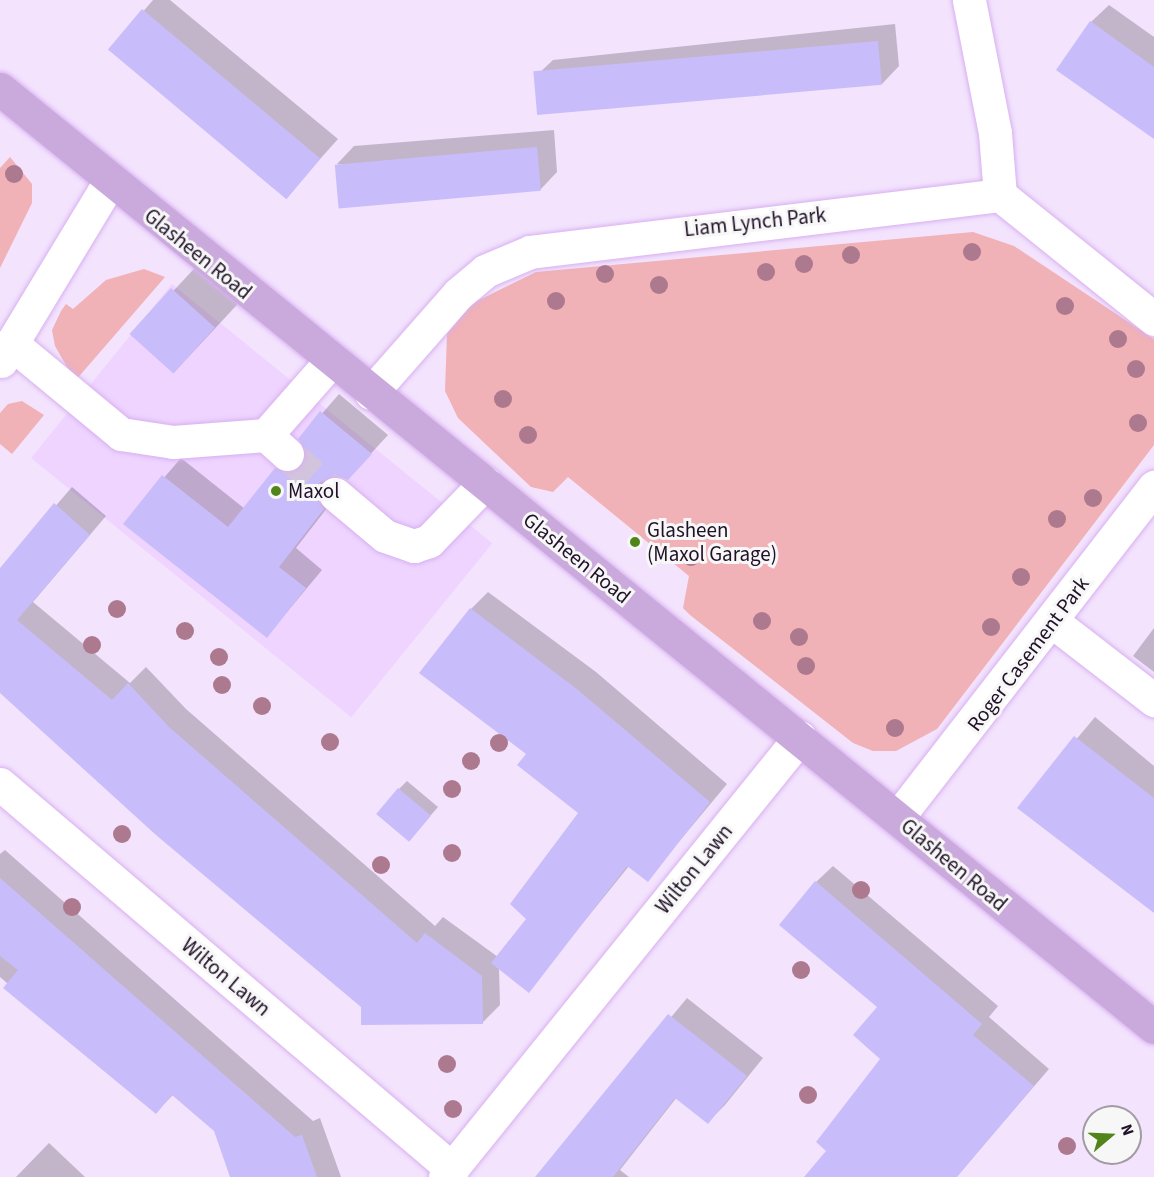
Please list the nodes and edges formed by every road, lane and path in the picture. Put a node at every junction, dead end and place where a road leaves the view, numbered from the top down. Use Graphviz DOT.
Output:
graph roads {
  1 [pos="969,0"];
  2 [pos="0,89"];
  3 [pos="110,182"];
  4 [pos="1000,195"];
  5 [pos="1154,319"];
  6 [pos="6,353"];
  7 [pos="332,361"];
  8 [pos="371,393"];
  9 [pos="485,483"];
  10 [pos="1154,487"];
  11 [pos="335,494"];
  12 [pos="1053,622"];
  13 [pos="1154,700"];
  14 [pos="800,737"];
  15 [pos="0,784"];
  16 [pos="898,817"];
  17 [pos="1154,1027"];
  18 [pos="448,1173"];
  1 -- 4 [label="street"];
  2 -- 3 [label="main road, Glasheen Road"];
  3 -- 6 [label="street"];
  3 -- 7 [label="main road, Glasheen Road"];
  4 -- 5 [label="street"];
  4 -- 8 [label="street, Liam Lynch Park"];
  6 -- 7 [label="street"];
  7 -- 8 [label="main road, Glasheen Road"];
  8 -- 9 [label="main road, Glasheen Road"];
  9 -- 11 [label="street"];
  9 -- 14 [label="main road, Glasheen Road"];
  10 -- 12 [label="street, Roger Casement Park"];
  12 -- 13 [label="street"];
  12 -- 16 [label="street, Roger Casement Park"];
  14 -- 16 [label="main road, Glasheen Road"];
  14 -- 18 [label="street, Wilton Lawn"];
  15 -- 18 [label="street, Wilton Lawn"];
  16 -- 17 [label="main road, Glasheen Road"];
}
